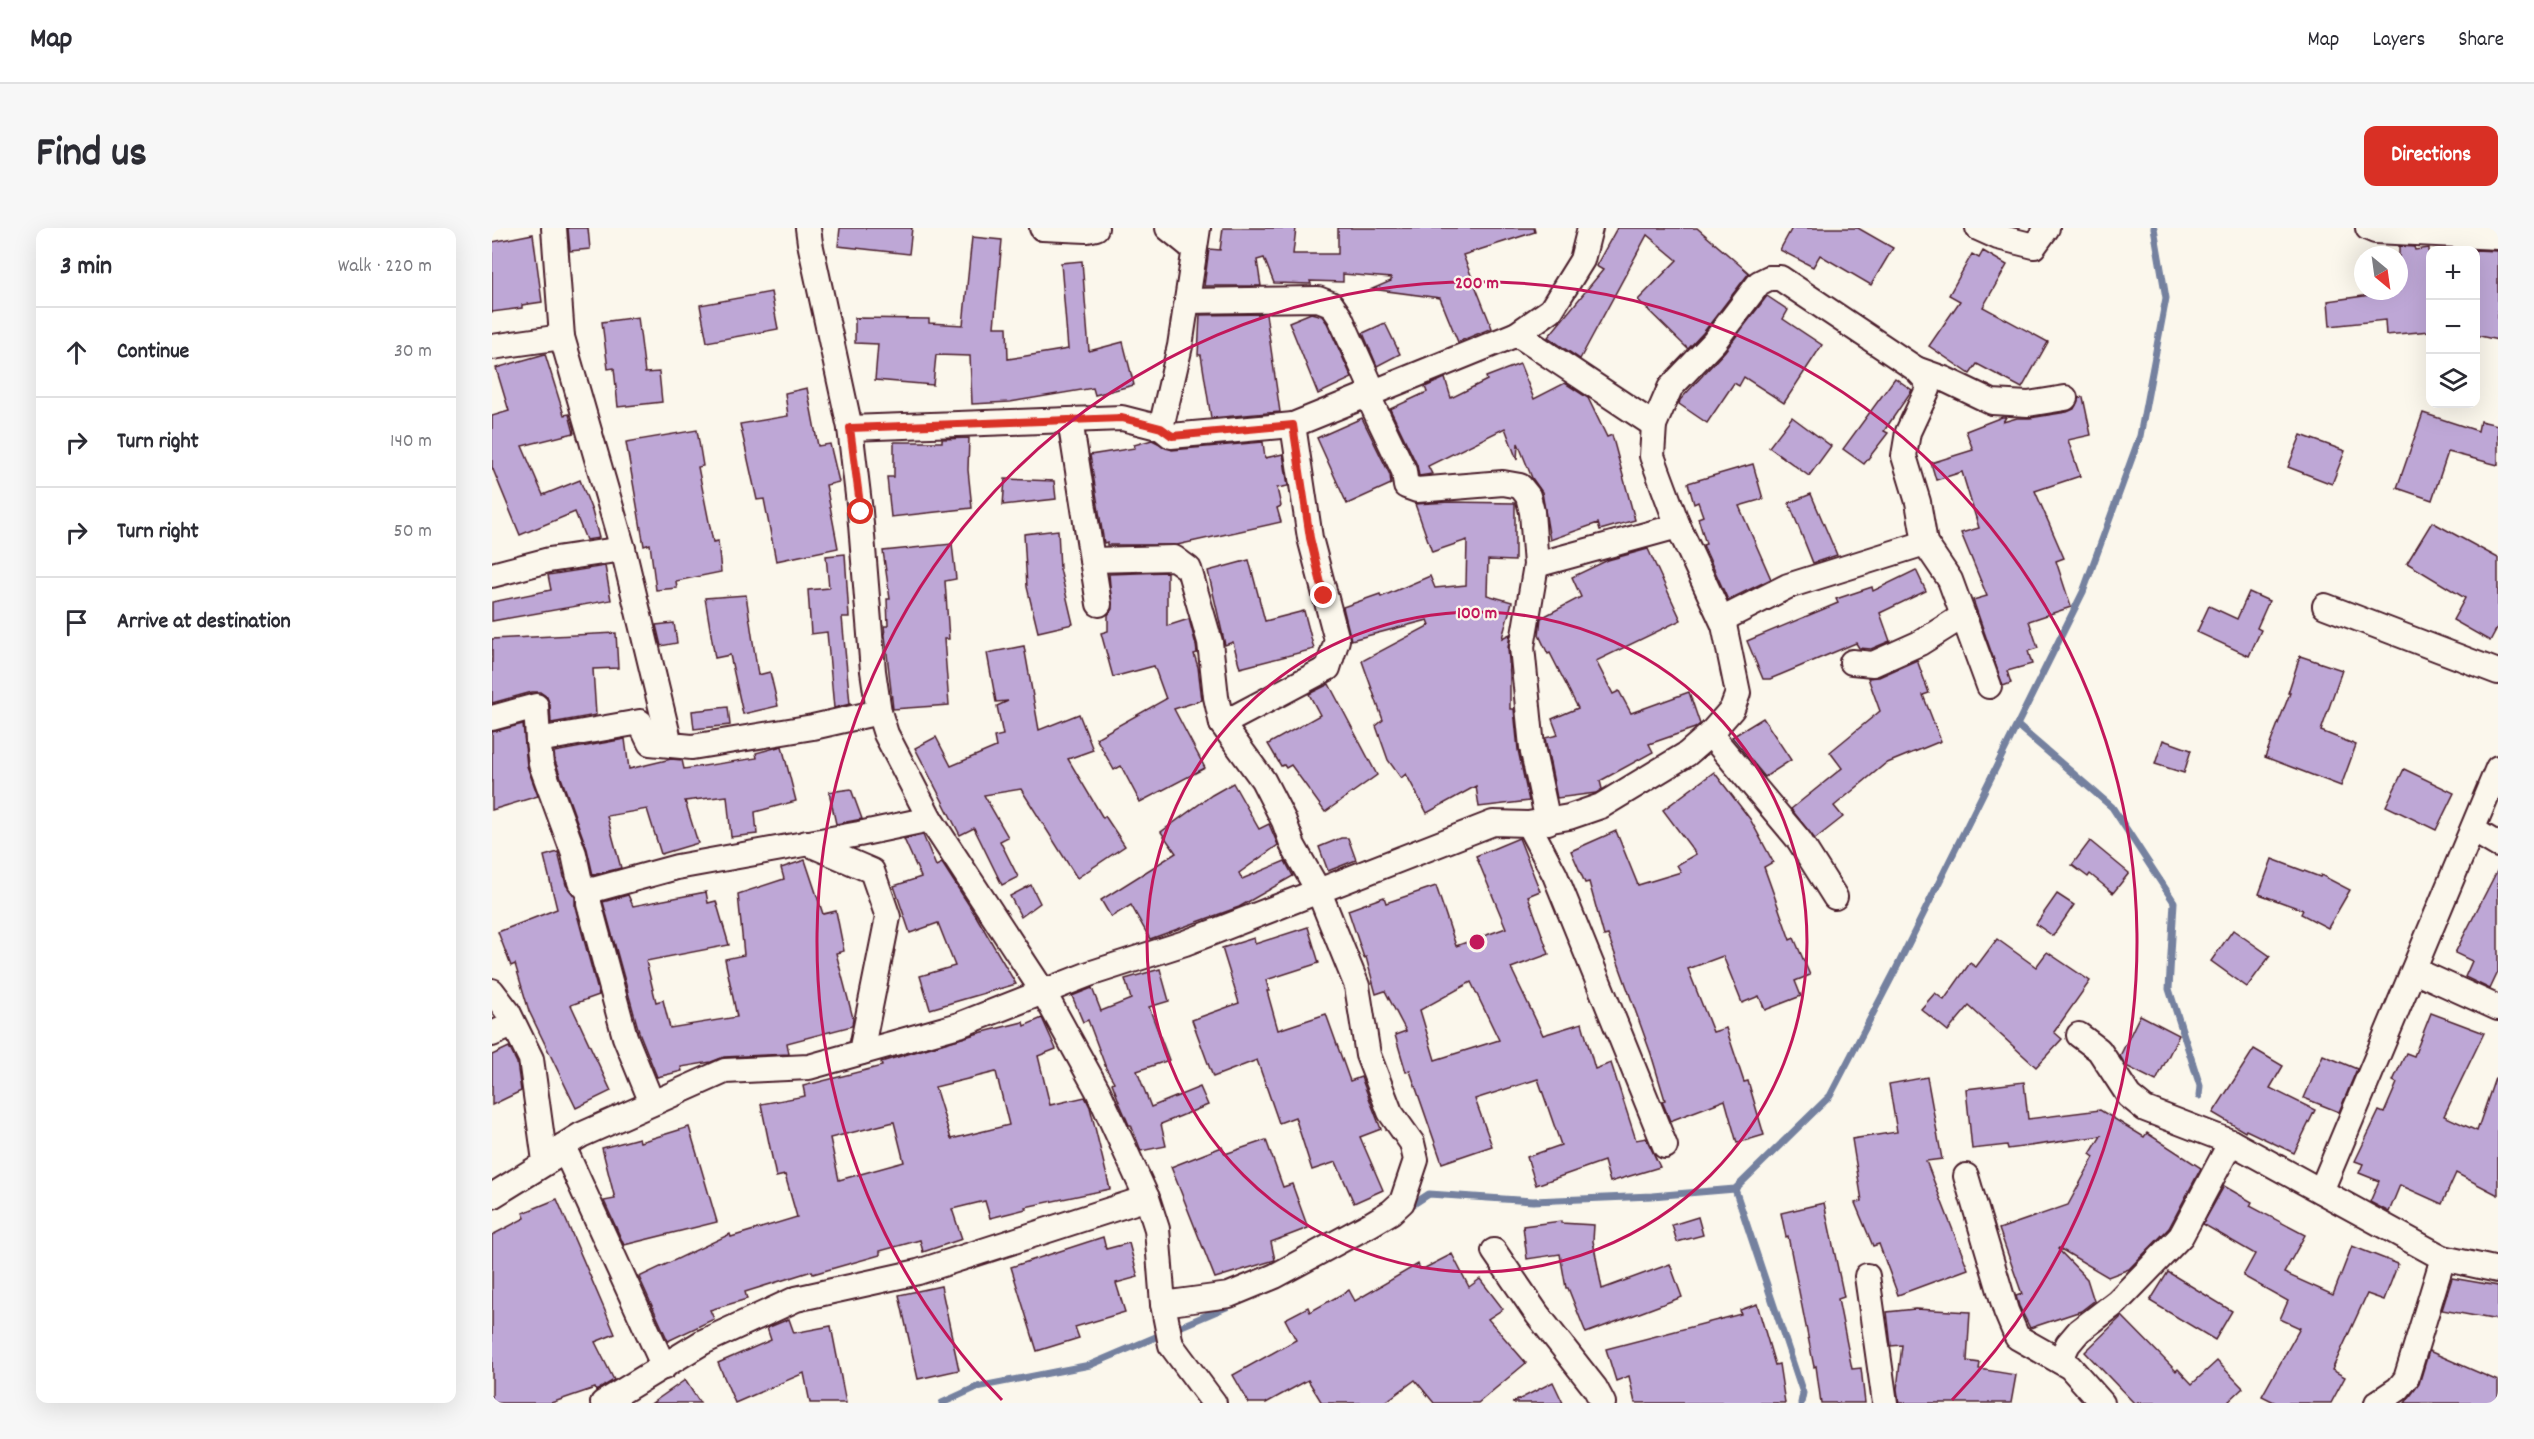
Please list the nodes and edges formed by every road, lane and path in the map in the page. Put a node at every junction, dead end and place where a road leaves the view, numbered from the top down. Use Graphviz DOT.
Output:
graph roads {
  1 [pos="554,228"];
  2 [pos="808,228"];
  3 [pos="1042,228"];
  4 [pos="1096,228"];
  5 [pos="1168,228"];
  6 [pos="1590,228"];
  7 [pos="1978,228"];
  8 [pos="2047,228"];
  9 [pos="2368,228"];
  10 [pos="2498,237"];
  11 [pos="1196,238"];
  12 [pos="1186,301"];
  13 [pos="1517,334"];
  14 [pos="562,337"];
  15 [pos="492,347"];
  16 [pos="1916,369"];
  17 [pos="1371,394"];
  18 [pos="2065,398"];
  19 [pos="1070,420"];
  20 [pos="1293,425"];
  21 [pos="1654,425"];
  22 [pos="850,428"];
  23 [pos="1161,428"];
  24 [pos="1678,526"];
  25 [pos="1925,543"];
  26 [pos="623,549"];
  27 [pos="1092,560"];
  28 [pos="1536,565"];
  29 [pos="492,575"];
  30 [pos="1099,604"];
  31 [pos="2325,606"];
  32 [pos="1963,616"];
  33 [pos="1724,625"];
  34 [pos="1852,662"];
  35 [pos="2498,672"];
  36 [pos="1989,686"];
  37 [pos="879,712"];
  38 [pos="651,717"];
  39 [pos="492,718"];
  40 [pos="1222,724"];
  41 [pos="1710,735"];
  42 [pos="538,740"];
  43 [pos="2498,768"];
  44 [pos="930,819"];
  45 [pos="1538,823"];
  46 [pos="2473,830"];
  47 [pos="807,843"];
  48 [pos="2498,845"];
  49 [pos="589,891"];
  50 [pos="1319,892"];
  51 [pos="1835,897"];
  52 [pos="2415,970"];
  53 [pos="492,991"];
  54 [pos="1044,993"];
  55 [pos="2498,1008"];
  56 [pos="502,1029"];
  57 [pos="2079,1035"];
  58 [pos="861,1052"];
  59 [pos="652,1103"];
  60 [pos="2231,1142"];
  61 [pos="1665,1146"];
  62 [pos="554,1154"];
  63 [pos="1966,1176"];
  64 [pos="2321,1191"];
  65 [pos="492,1196"];
  66 [pos="1147,1198"];
  67 [pos="1494,1251"];
  68 [pos="2443,1258"];
  69 [pos="2498,1270"];
  70 [pos="1867,1276"];
  71 [pos="1163,1304"];
  72 [pos="2060,1361"];
  73 [pos="664,1367"];
  74 [pos="603,1403"];
  75 [pos="1214,1403"];
  76 [pos="1603,1403"];
  77 [pos="1885,1403"];
  78 [pos="2103,1403"];
  79 [pos="2377,1403"];
  1 -- 14 [label="street"];
  2 -- 22 [label="street"];
  3 -- 4 [label="street"];
  5 -- 11 [label="street"];
  6 -- 13 [label="street"];
  7 -- 8 [label="street"];
  9 -- 10 [label="street"];
  11 -- 12 [label="street"];
  12 -- 17 [label="street"];
  12 -- 23 [label="street"];
  13 -- 17 [label="street"];
  13 -- 21 [label="street"];
  14 -- 15 [label="street"];
  14 -- 26 [label="street"];
  16 -- 18 [label="street"];
  16 -- 21 [label="street"];
  16 -- 25 [label="street"];
  17 -- 20 [label="street"];
  17 -- 28 [label="street"];
  19 -- 22 [label="street"];
  19 -- 23 [label="street"];
  19 -- 27 [label="street"];
  20 -- 23 [label="street"];
  20 -- 40 [label="street"];
  21 -- 24 [label="street"];
  22 -- 37 [label="street"];
  24 -- 28 [label="street"];
  24 -- 33 [label="street"];
  25 -- 32 [label="street"];
  25 -- 33 [label="street"];
  26 -- 29 [label="street"];
  26 -- 38 [label="street"];
  27 -- 30 [label="street"];
  27 -- 40 [label="street"];
  28 -- 45 [label="street"];
  31 -- 35 [label="street"];
  32 -- 34 [label="street"];
  32 -- 36 [label="street"];
  33 -- 41 [label="street"];
  37 -- 38 [label="street"];
  37 -- 44 [label="street"];
  38 -- 42 [label="street"];
  39 -- 42 [label="street"];
  40 -- 50 [label="street"];
  41 -- 45 [label="street"];
  41 -- 51 [label="street"];
  42 -- 49 [label="street"];
  43 -- 46 [label="street"];
  44 -- 47 [label="street"];
  44 -- 54 [label="street"];
  45 -- 50 [label="street"];
  45 -- 61 [label="street"];
  46 -- 48 [label="street"];
  46 -- 52 [label="street"];
  47 -- 49 [label="street"];
  47 -- 58 [label="street"];
  49 -- 59 [label="street"];
  50 -- 54 [label="street"];
  50 -- 71 [label="street"];
  52 -- 55 [label="street"];
  52 -- 64 [label="street"];
  53 -- 56 [label="street"];
  54 -- 58 [label="street"];
  54 -- 66 [label="street"];
  56 -- 62 [label="street"];
  57 -- 60 [label="street"];
  58 -- 59 [label="street"];
  59 -- 62 [label="street"];
  60 -- 64 [label="street"];
  60 -- 72 [label="street"];
  62 -- 65 [label="street"];
  62 -- 73 [label="street"];
  63 -- 72 [label="street"];
  64 -- 68 [label="street"];
  66 -- 71 [label="street"];
  66 -- 73 [label="street"];
  67 -- 76 [label="street"];
  68 -- 69 [label="street"];
  68 -- 79 [label="street"];
  70 -- 77 [label="street"];
  71 -- 75 [label="street"];
  72 -- 78 [label="street"];
  73 -- 74 [label="street"];
}
